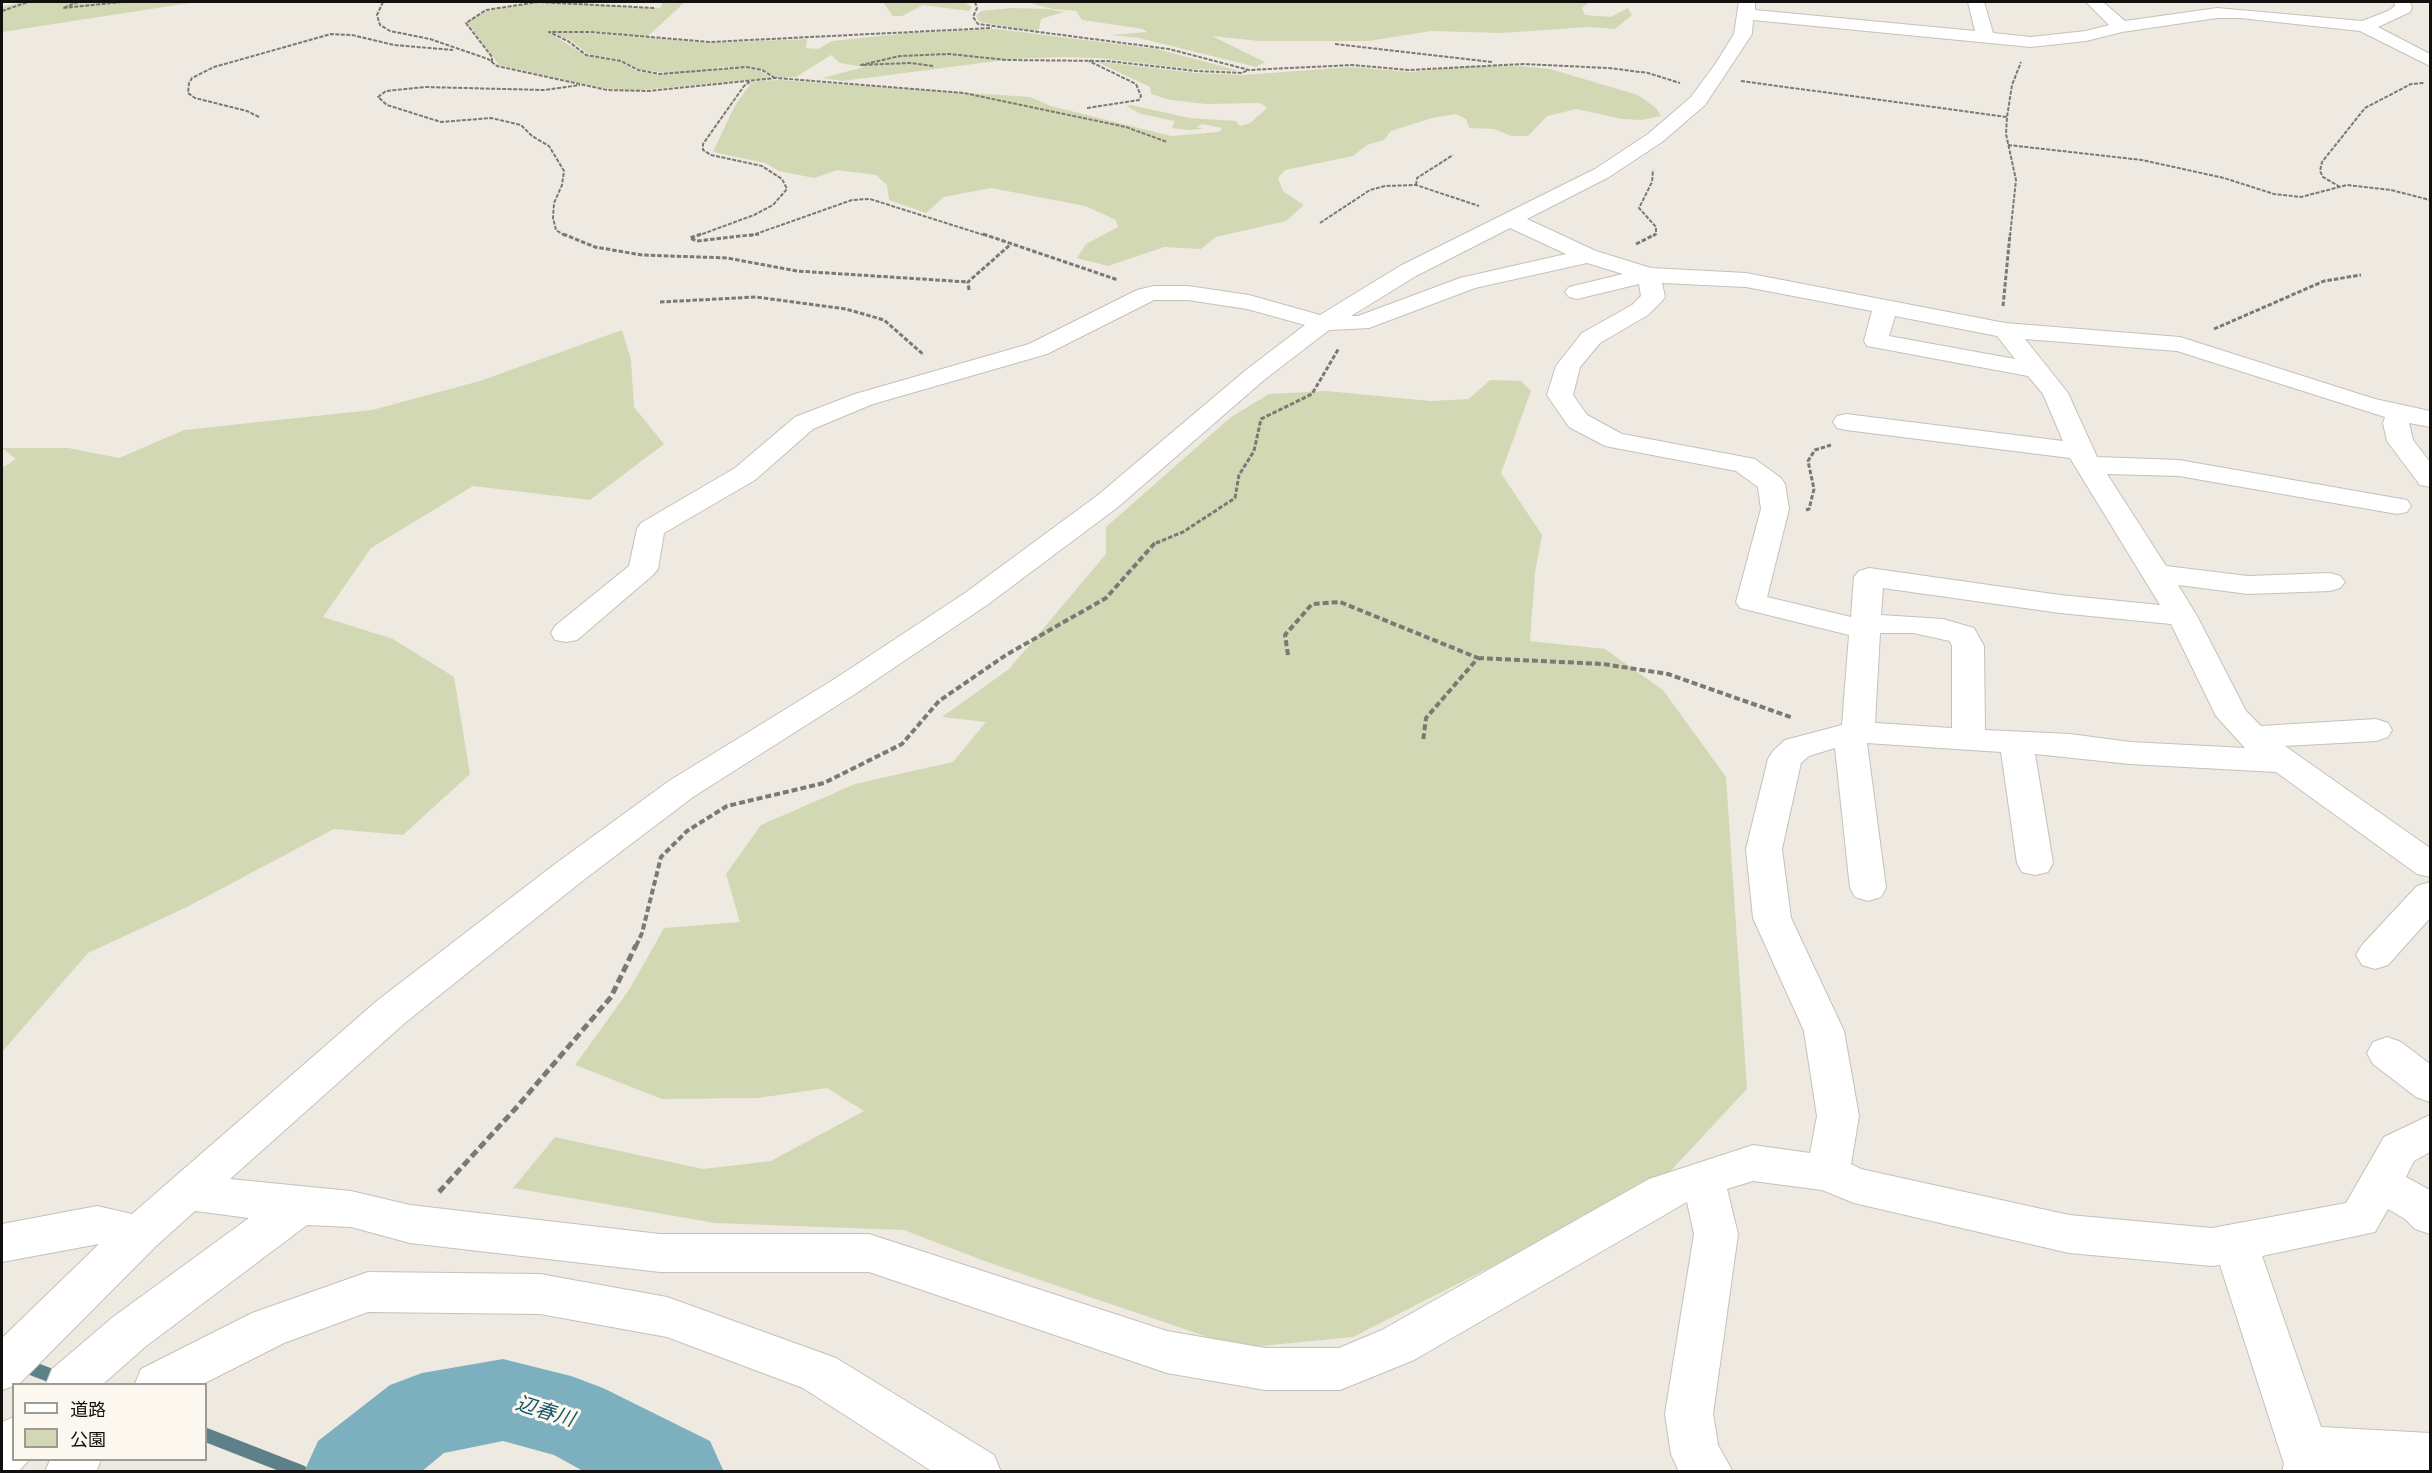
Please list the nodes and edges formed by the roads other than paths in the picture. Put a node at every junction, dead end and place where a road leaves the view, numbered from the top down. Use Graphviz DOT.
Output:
graph roads {
  1 [pos="1976,2"];
  2 [pos="2094,2"];
  3 [pos="2402,2"];
  4 [pos="2241,7"];
  5 [pos="1741,14"];
  6 [pos="2364,26"];
  7 [pos="2121,27"];
  8 [pos="1985,36"];
  9 [pos="2430,61"];
  10 [pos="1508,219"];
  11 [pos="1590,257"];
  12 [pos="1649,275"];
  13 [pos="1577,292"];
  14 [pos="1885,307"];
  15 [pos="1335,323"];
  16 [pos="2005,330"];
  17 [pos="2037,370"];
  18 [pos="2399,413"];
  19 [pos="2430,419"];
  20 [pos="1846,422"];
  21 [pos="2084,458"];
  22 [pos="2430,478"];
  23 [pos="2397,506"];
  24 [pos="2156,574"];
  25 [pos="2330,582"];
  26 [pos="2182,616"];
  27 [pos="1867,627"];
  28 [pos="566,633"];
  29 [pos="2376,730"];
  30 [pos="1849,733"];
  31 [pos="2253,737"];
  32 [pos="1969,740"];
  33 [pos="2016,742"];
  34 [pos="2284,761"];
  35 [pos="2035,863"];
  36 [pos="2430,865"];
  37 [pos="1868,888"];
  38 [pos="2430,895"];
  39 [pos="2375,955"];
  40 [pos="2387,1053"];
  41 [pos="2430,1086"];
  42 [pos="2430,1132"];
  43 [pos="1828,1173"];
  44 [pos="1703,1179"];
  45 [pos="2379,1183"];
  46 [pos="186,1192"];
  47 [pos="299,1206"];
  48 [pos="2430,1216"];
  49 [pos="139,1234"];
  50 [pos="2235,1243"];
  51 [pos="2,1244"];
  52 [pos="2,1369"];
  53 [pos="70,1383"];
  54 [pos="160,1383"];
  55 [pos="12,1442"];
  56 [pos="2425,1454"];
  57 [pos="2,1455"];
  58 [pos="2305,1460"];
  59 [pos="978,1472"];
  60 [pos="1709,1472"];
  1 -- 8 [label="street"];
  2 -- 7 [label="street"];
  3 -- 6 [label="street"];
  4 -- 6 [label="street"];
  4 -- 7 [label="street"];
  5 -- 8 [label="street"];
  5 -- 10 [label="street"];
  6 -- 9 [label="street"];
  7 -- 8 [label="street"];
  10 -- 11 [label="street"];
  10 -- 15 [label="street"];
  11 -- 12 [label="street"];
  11 -- 15 [label="street"];
  12 -- 13 [label="street"];
  12 -- 14 [label="street"];
  12 -- 27 [label="street"];
  14 -- 16 [label="street"];
  14 -- 17 [label="street"];
  15 -- 28 [label="street"];
  15 -- 46 [label="street"];
  16 -- 17 [label="street"];
  16 -- 18 [label="street"];
  17 -- 21 [label="street"];
  18 -- 19 [label="street"];
  18 -- 22 [label="street"];
  20 -- 21 [label="street"];
  21 -- 23 [label="street"];
  21 -- 24 [label="street"];
  24 -- 25 [label="street"];
  24 -- 26 [label="street"];
  26 -- 27 [label="street"];
  26 -- 31 [label="street"];
  27 -- 30 [label="street"];
  27 -- 32 [label="street"];
  29 -- 31 [label="street"];
  30 -- 32 [label="street"];
  30 -- 37 [label="street"];
  30 -- 43 [label="street"];
  31 -- 34 [label="street"];
  32 -- 33 [label="street"];
  33 -- 34 [label="street"];
  33 -- 35 [label="street"];
  34 -- 36 [label="street"];
  38 -- 39 [label="street"];
  40 -- 41 [label="street"];
  42 -- 45 [label="street"];
  43 -- 44 [label="street"];
  43 -- 50 [label="street"];
  44 -- 47 [label="street"];
  44 -- 60 [label="street"];
  45 -- 48 [label="street"];
  45 -- 50 [label="street"];
  46 -- 47 [label="street"];
  46 -- 49 [label="street"];
  47 -- 53 [label="street"];
  49 -- 51 [label="street"];
  49 -- 52 [label="street"];
  50 -- 58 [label="street"];
  54 -- 59 [label="street"];
  55 -- 57 [label="street"];
  56 -- 58 [label="street"];
}
